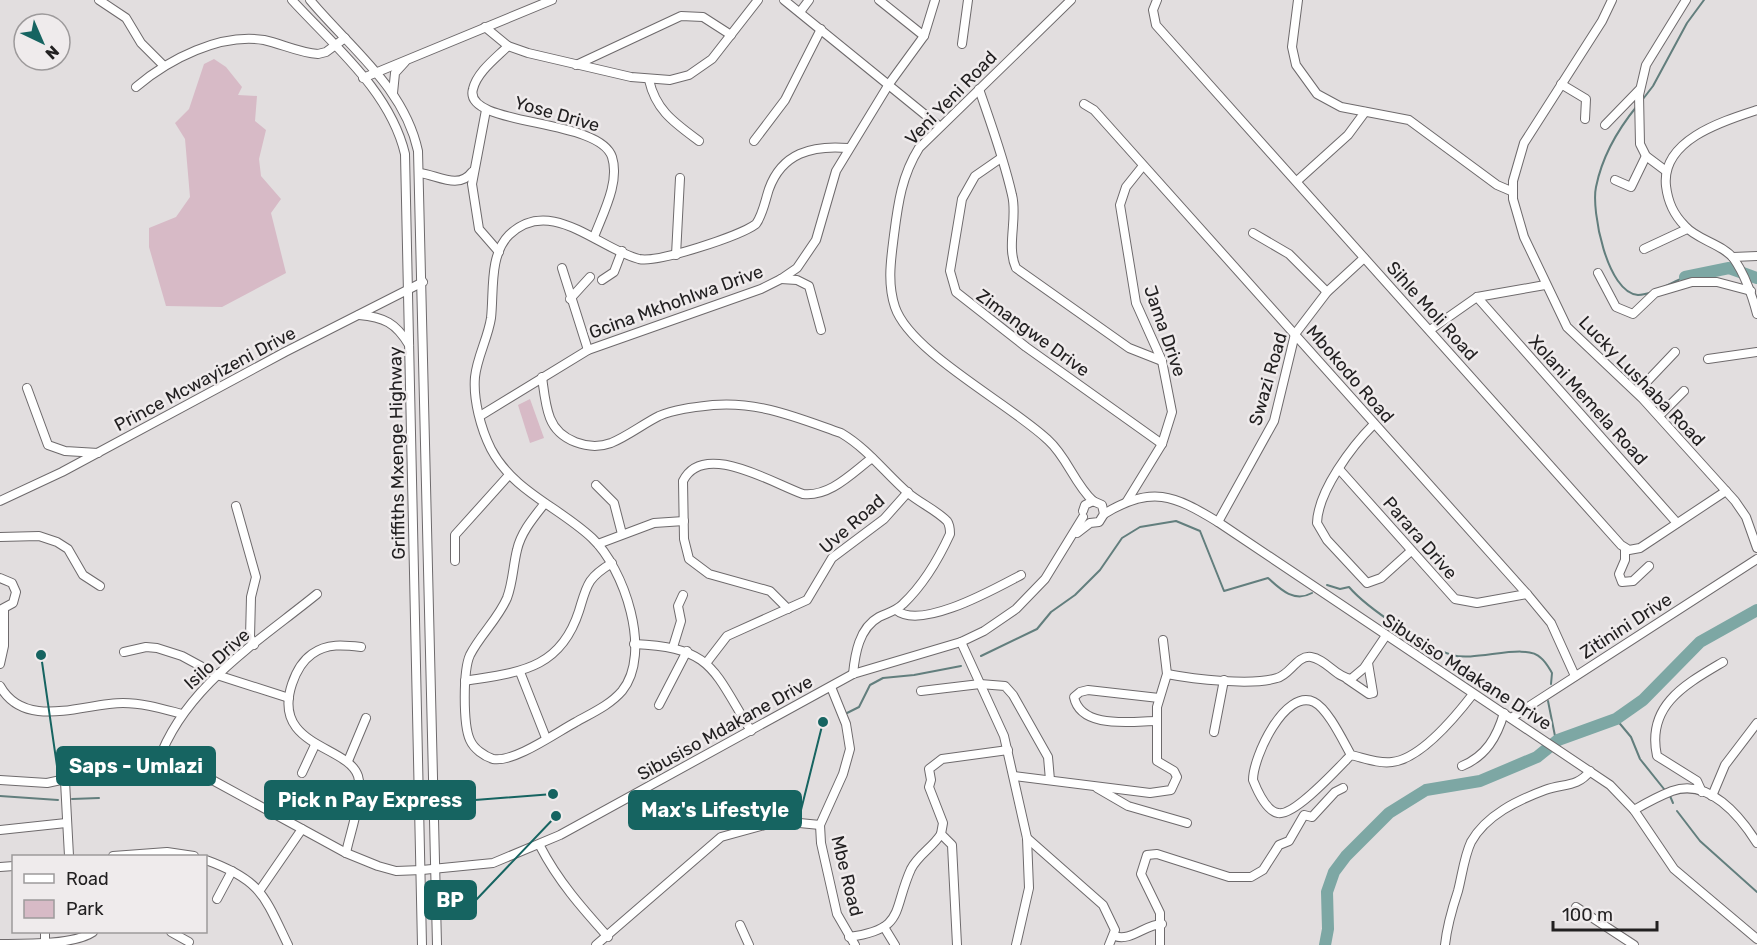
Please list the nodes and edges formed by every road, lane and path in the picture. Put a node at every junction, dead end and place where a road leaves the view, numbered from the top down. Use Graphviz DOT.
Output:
graph roads {
  1 [pos="99,0"];
  2 [pos="292,0"];
  3 [pos="310,0"];
  4 [pos="552,0"];
  5 [pos="758,0"];
  6 [pos="784,0"];
  7 [pos="809,0"];
  8 [pos="879,0"];
  9 [pos="935,0"];
  10 [pos="968,0"];
  11 [pos="1071,0"];
  12 [pos="1157,0"];
  13 [pos="1298,0"];
  14 [pos="1612,0"];
  15 [pos="1686,0"];
  16 [pos="800,12"];
  17 [pos="485,27"];
  18 [pos="821,29"];
  19 [pos="731,35"];
  20 [pos="924,36"];
  21 [pos="345,38"];
  22 [pos="962,44"];
  23 [pos="508,46"];
  24 [pos="334,47"];
  25 [pos="410,58"];
  26 [pos="576,64"];
  27 [pos="164,66"];
  28 [pos="377,72"];
  29 [pos="363,78"];
  30 [pos="649,80"];
  31 [pos="890,84"];
  32 [pos="1562,84"];
  33 [pos="136,87"];
  34 [pos="979,89"];
  35 [pos="393,93"];
  36 [pos="1639,93"];
  37 [pos="1084,104"];
  38 [pos="486,110"];
  39 [pos="1757,110"];
  40 [pos="1365,112"];
  41 [pos="1585,119"];
  42 [pos="1605,125"];
  43 [pos="939,126"];
  44 [pos="699,141"];
  45 [pos="754,141"];
  46 [pos="848,148"];
  47 [pos="1646,156"];
  48 [pos="1001,158"];
  49 [pos="1143,167"];
  50 [pos="1666,171"];
  51 [pos="472,172"];
  52 [pos="420,173"];
  53 [pos="680,178"];
  54 [pos="1615,180"];
  55 [pos="1297,181"];
  56 [pos="1511,191"];
  57 [pos="1687,229"];
  58 [pos="1253,233"];
  59 [pos="594,237"];
  60 [pos="1644,249"];
  61 [pos="622,251"];
  62 [pos="499,252"];
  63 [pos="676,255"];
  64 [pos="1757,256"];
  65 [pos="1364,258"];
  66 [pos="1734,260"];
  67 [pos="562,268"];
  68 [pos="1598,273"];
  69 [pos="590,277"];
  70 [pos="781,279"];
  71 [pos="602,280"];
  72 [pos="423,282"];
  73 [pos="1545,285"];
  74 [pos="409,288"];
  75 [pos="1751,291"];
  76 [pos="1327,292"];
  77 [pos="1477,297"];
  78 [pos="570,299"];
  79 [pos="1757,314"];
  80 [pos="356,315"];
  81 [pos="821,330"];
  82 [pos="1430,330"];
  83 [pos="1295,334"];
  84 [pos="410,346"];
  85 [pos="588,350"];
  86 [pos="1675,352"];
  87 [pos="1757,352"];
  88 [pos="1708,358"];
  89 [pos="1162,361"];
  90 [pos="542,377"];
  91 [pos="27,388"];
  92 [pos="1637,392"];
  93 [pos="1684,392"];
  94 [pos="480,416"];
  95 [pos="1659,416"];
  96 [pos="1374,424"];
  97 [pos="1162,444"];
  98 [pos="100,453"];
  99 [pos="872,458"];
  100 [pos="1339,469"];
  101 [pos="509,475"];
  102 [pos="1076,482"];
  103 [pos="596,485"];
  104 [pos="1726,491"];
  105 [pos="908,492"];
  106 [pos="0,501"];
  107 [pos="1094,501"];
  108 [pos="545,503"];
  109 [pos="1123,503"];
  110 [pos="1102,505"];
  111 [pos="236,506"];
  112 [pos="1083,514"];
  113 [pos="1104,514"];
  114 [pos="684,521"];
  115 [pos="1218,522"];
  116 [pos="1090,523"];
  117 [pos="1677,523"];
  118 [pos="622,534"];
  119 [pos="0,537"];
  120 [pos="598,544"];
  121 [pos="1066,547"];
  122 [pos="1757,548"];
  123 [pos="1625,549"];
  124 [pos="1411,551"];
  125 [pos="1757,559"];
  126 [pos="456,561"];
  127 [pos="612,563"];
  128 [pos="1649,566"];
  129 [pos="1021,575"];
  130 [pos="0,578"];
  131 [pos="100,586"];
  132 [pos="317,594"];
  133 [pos="1527,594"];
  134 [pos="683,595"];
  135 [pos="2,609"];
  136 [pos="788,609"];
  137 [pos="896,610"];
  138 [pos="1386,637"];
  139 [pos="1164,640"];
  140 [pos="961,642"];
  141 [pos="634,644"];
  142 [pos="254,645"];
  143 [pos="361,647"];
  144 [pos="673,647"];
  145 [pos="687,651"];
  146 [pos="124,652"];
  147 [pos="1723,662"];
  148 [pos="707,663"];
  149 [pos="1368,663"];
  150 [pos="0,664"];
  151 [pos="520,672"];
  152 [pos="853,674"];
  153 [pos="1167,674"];
  154 [pos="217,675"];
  155 [pos="1575,676"];
  156 [pos="1347,678"];
  157 [pos="1224,680"];
  158 [pos="465,681"];
  159 [pos="980,684"];
  160 [pos="0,686"];
  161 [pos="831,687"];
  162 [pos="921,691"];
  163 [pos="1473,694"];
  164 [pos="289,698"];
  165 [pos="1159,698"];
  166 [pos="659,705"];
  167 [pos="182,714"];
  168 [pos="1507,716"];
  169 [pos="366,718"];
  170 [pos="1157,721"];
  171 [pos="1757,723"];
  172 [pos="751,731"];
  173 [pos="1214,732"];
  174 [pos="546,738"];
  175 [pos="315,744"];
  176 [pos="1008,750"];
  177 [pos="1351,754"];
  178 [pos="348,761"];
  179 [pos="158,762"];
  180 [pos="1462,766"];
  181 [pos="1590,771"];
  182 [pos="302,773"];
  183 [pos="1014,776"];
  184 [pos="0,780"];
  185 [pos="1050,780"];
  186 [pos="65,781"];
  187 [pos="1095,786"];
  188 [pos="1343,788"];
  189 [pos="1702,792"];
  190 [pos="1712,796"];
  191 [pos="1634,810"];
  192 [pos="66,823"];
  193 [pos="1187,823"];
  194 [pos="820,825"];
  195 [pos="302,829"];
  196 [pos="0,830"];
  197 [pos="941,834"];
  198 [pos="1027,838"];
  199 [pos="1757,843"];
  200 [pos="540,846"];
  201 [pos="346,853"];
  202 [pos="69,855"];
  203 [pos="152,855"];
  204 [pos="190,855"];
  205 [pos="207,860"];
  206 [pos="437,869"];
  207 [pos="422,870"];
  208 [pos="232,871"];
  209 [pos="260,890"];
  210 [pos="217,899"];
  211 [pos="1576,906"];
  212 [pos="1162,924"];
  213 [pos="740,925"];
  214 [pos="884,927"];
  215 [pos="92,933"];
  216 [pos="173,933"];
  217 [pos="1115,936"];
  218 [pos="608,937"];
  219 [pos="849,937"];
  220 [pos="1757,939"];
  221 [pos="189,942"];
  222 [pos="0,944"];
  223 [pos="45,944"];
  224 [pos="288,945"];
  225 [pos="422,945"];
  226 [pos="437,945"];
  227 [pos="597,945"];
  228 [pos="749,945"];
  229 [pos="855,945"];
  230 [pos="895,945"];
  231 [pos="957,945"];
  232 [pos="1016,945"];
  233 [pos="1109,945"];
  234 [pos="1160,945"];
  235 [pos="1445,945"];
  236 [pos="1634,945"];
  1 -- 27 [label="street"];
  2 -- 24 [label="street, Griffiths Mxenge Highway"];
  3 -- 21 [label="street, Griffiths Mxenge Highway"];
  4 -- 17 [label="street"];
  5 -- 19 [label="street"];
  6 -- 16 [label="street"];
  7 -- 16 [label="street"];
  8 -- 20 [label="street"];
  9 -- 20 [label="street, Gcina Mkhohlwa Drive"];
  10 -- 22 [label="street"];
  11 -- 34 [label="street, Veni Yeni Road"];
  12 -- 55 [label="street, Sihle Moli Road"];
  13 -- 40 [label="street"];
  14 -- 32 [label="street"];
  15 -- 36 [label="street"];
  16 -- 18 [label="street"];
  17 -- 23 [label="street"];
  17 -- 25 [label="street"];
  18 -- 31 [label="street"];
  18 -- 45 [label="street"];
  19 -- 26 [label="street"];
  19 -- 30 [label="street"];
  20 -- 31 [label="street, Gcina Mkhohlwa Drive"];
  21 -- 24 [label="street"];
  21 -- 28 [label="street, Griffiths Mxenge Highway"];
  23 -- 26 [label="street"];
  23 -- 38 [label="street, Yose Drive"];
  24 -- 27 [label="street"];
  24 -- 29 [label="street, Griffiths Mxenge Highway"];
  25 -- 28 [label="street"];
  25 -- 35 [label="street"];
  26 -- 30 [label="street"];
  27 -- 33 [label="street"];
  28 -- 29 [label="street"];
  28 -- 35 [label="street, Griffiths Mxenge Highway"];
  29 -- 74 [label="street, Griffiths Mxenge Highway"];
  30 -- 44 [label="street"];
  31 -- 43 [label="street"];
  31 -- 46 [label="street, Gcina Mkhohlwa Drive"];
  32 -- 41 [label="street"];
  32 -- 56 [label="street"];
  34 -- 43 [label="street, Veni Yeni Road"];
  34 -- 48 [label="street"];
  35 -- 52 [label="street, Griffiths Mxenge Highway"];
  36 -- 42 [label="street"];
  36 -- 47 [label="street"];
  37 -- 49 [label="street, Mbokodo Road"];
  38 -- 51 [label="street"];
  38 -- 59 [label="street, Yose Drive"];
  39 -- 50 [label="street"];
  40 -- 55 [label="street"];
  40 -- 56 [label="street"];
  43 -- 102 [label="street, Veni Yeni Road"];
  46 -- 63 [label="street"];
  46 -- 70 [label="street, Gcina Mkhohlwa Drive"];
  47 -- 50 [label="street"];
  47 -- 54 [label="street"];
  48 -- 89 [label="street"];
  48 -- 97 [label="street, Zimangwe Drive"];
  49 -- 83 [label="street, Mbokodo Road"];
  49 -- 89 [label="street, Jama Drive"];
  50 -- 57 [label="street"];
  51 -- 52 [label="street"];
  51 -- 62 [label="street"];
  52 -- 72 [label="street, Griffiths Mxenge Highway"];
  53 -- 63 [label="street"];
  55 -- 65 [label="street, Sihle Moli Road"];
  56 -- 73 [label="street, Lucky Lushaba Road"];
  57 -- 60 [label="street"];
  57 -- 66 [label="street"];
  58 -- 76 [label="street"];
  59 -- 61 [label="street"];
  59 -- 62 [label="street"];
  61 -- 63 [label="street"];
  61 -- 71 [label="street"];
  62 -- 94 [label="street"];
  64 -- 66 [label="street"];
  65 -- 76 [label="street, Swazi Road"];
  65 -- 82 [label="street, Sihle Moli Road"];
  66 -- 75 [label="street"];
  67 -- 78 [label="street"];
  68 -- 75 [label="street"];
  69 -- 78 [label="street"];
  70 -- 81 [label="street"];
  70 -- 85 [label="street, Gcina Mkhohlwa Drive"];
  72 -- 74 [label="street, Prince Mcwayizeni Drive"];
  72 -- 206 [label="street, Griffiths Mxenge Highway"];
  73 -- 77 [label="street"];
  73 -- 92 [label="street, Lucky Lushaba Road"];
  74 -- 80 [label="street, Prince Mcwayizeni Drive"];
  74 -- 84 [label="street, Griffiths Mxenge Highway"];
  75 -- 79 [label="street"];
  76 -- 83 [label="street, Swazi Road"];
  77 -- 82 [label="street"];
  77 -- 117 [label="street, Xolani Memela Road"];
  78 -- 85 [label="street"];
  80 -- 84 [label="street"];
  80 -- 98 [label="street, Prince Mcwayizeni Drive"];
  82 -- 123 [label="street, Sihle Moli Road"];
  83 -- 96 [label="street, Mbokodo Road"];
  83 -- 115 [label="street, Swazi Road"];
  84 -- 207 [label="street, Griffiths Mxenge Highway"];
  85 -- 90 [label="street, Gcina Mkhohlwa Drive"];
  86 -- 92 [label="street"];
  87 -- 88 [label="street"];
  89 -- 97 [label="street, Jama Drive"];
  90 -- 94 [label="street, Gcina Mkhohlwa Drive"];
  90 -- 99 [label="street"];
  91 -- 98 [label="street"];
  92 -- 95 [label="street, Lucky Lushaba Road"];
  93 -- 95 [label="street"];
  94 -- 101 [label="street"];
  95 -- 104 [label="street, Lucky Lushaba Road"];
  96 -- 100 [label="street"];
  96 -- 133 [label="street, Mbokodo Road"];
  97 -- 109 [label="street, Jama Drive"];
  98 -- 106 [label="street, Prince Mcwayizeni Drive"];
  99 -- 105 [label="street"];
  99 -- 114 [label="street"];
  100 -- 124 [label="street, Parara Drive"];
  100 -- 124 [label="street"];
  101 -- 108 [label="street"];
  101 -- 126 [label="street"];
  102 -- 107 [label="street, Veni Yeni Road"];
  102 -- 112 [label="street, Veni Yeni Road"];
  103 -- 118 [label="street"];
  104 -- 117 [label="street"];
  104 -- 122 [label="street, Lucky Lushaba Road"];
  105 -- 136 [label="street, Uve Road"];
  105 -- 137 [label="street"];
  107 -- 110 [label="street, Veni Yeni Road"];
  107 -- 112 [label="street"];
  108 -- 120 [label="street"];
  108 -- 158 [label="street"];
  109 -- 110 [label="street, Sibusiso Mdakane Drive"];
  109 -- 113 [label="street, Sibusiso Mdakane Drive"];
  109 -- 115 [label="street, Sibusiso Mdakane Drive"];
  110 -- 113 [label="street"];
  111 -- 142 [label="street"];
  112 -- 116 [label="street"];
  112 -- 121 [label="street, Sibusiso Mdakane Drive"];
  113 -- 116 [label="street"];
  114 -- 118 [label="street"];
  114 -- 136 [label="street"];
  115 -- 138 [label="street, Sibusiso Mdakane Drive"];
  116 -- 121 [label="street, Sibusiso Mdakane Drive"];
  117 -- 123 [label="street"];
  118 -- 120 [label="street"];
  119 -- 131 [label="street"];
  120 -- 127 [label="street"];
  121 -- 140 [label="street, Sibusiso Mdakane Drive"];
  123 -- 128 [label="street"];
  124 -- 133 [label="street, Parara Drive"];
  125 -- 155 [label="street, Zitinini Drive"];
  127 -- 141 [label="street"];
  127 -- 151 [label="street"];
  129 -- 137 [label="street"];
  130 -- 135 [label="street"];
  132 -- 142 [label="street, Isilo Drive"];
  133 -- 155 [label="street, Mbokodo Road"];
  134 -- 144 [label="street"];
  135 -- 150 [label="street"];
  136 -- 148 [label="street, Uve Road"];
  137 -- 152 [label="street"];
  138 -- 149 [label="street"];
  138 -- 163 [label="street, Sibusiso Mdakane Drive"];
  139 -- 153 [label="street"];
  140 -- 152 [label="street, Sibusiso Mdakane Drive"];
  140 -- 159 [label="street"];
  141 -- 144 [label="street"];
  141 -- 174 [label="street"];
  142 -- 154 [label="street, Isilo Drive"];
  143 -- 164 [label="street"];
  144 -- 145 [label="street"];
  145 -- 148 [label="street"];
  145 -- 166 [label="street"];
  146 -- 154 [label="street"];
  147 -- 189 [label="street"];
  148 -- 172 [label="street"];
  149 -- 156 [label="street"];
  149 -- 156 [label="street"];
  151 -- 158 [label="street"];
  151 -- 174 [label="street"];
  152 -- 161 [label="street, Sibusiso Mdakane Drive"];
  153 -- 157 [label="street"];
  153 -- 165 [label="street"];
  154 -- 164 [label="street"];
  154 -- 167 [label="street, Isilo Drive"];
  155 -- 168 [label="street, Zitinini Drive"];
  156 -- 157 [label="street"];
  157 -- 173 [label="street"];
  158 -- 174 [label="street"];
  159 -- 162 [label="street"];
  159 -- 176 [label="street"];
  159 -- 185 [label="street"];
  160 -- 167 [label="street"];
  161 -- 172 [label="street, Sibusiso Mdakane Drive"];
  161 -- 194 [label="street, Mbe Road"];
  163 -- 168 [label="street, Sibusiso Mdakane Drive"];
  163 -- 177 [label="street"];
  164 -- 175 [label="street"];
  165 -- 170 [label="street"];
  165 -- 170 [label="street"];
  167 -- 179 [label="street, Isilo Drive"];
  168 -- 180 [label="street"];
  168 -- 181 [label="street, Sibusiso Mdakane Drive"];
  169 -- 178 [label="street"];
  170 -- 187 [label="street"];
  171 -- 190 [label="street"];
  172 -- 200 [label="street, Sibusiso Mdakane Drive"];
  175 -- 178 [label="street"];
  175 -- 182 [label="street"];
  176 -- 183 [label="street"];
  176 -- 197 [label="street"];
  177 -- 177 [label="street"];
  178 -- 201 [label="street"];
  179 -- 186 [label="street, Sibusiso Mdakane Drive"];
  179 -- 195 [label="street, Sibusiso Mdakane Drive"];
  181 -- 191 [label="street, Sibusiso Mdakane Drive"];
  181 -- 235 [label="street"];
  183 -- 185 [label="street"];
  183 -- 198 [label="street"];
  184 -- 186 [label="street, Sibusiso Mdakane Drive"];
  185 -- 187 [label="street"];
  186 -- 192 [label="street"];
  187 -- 193 [label="street"];
  188 -- 212 [label="street"];
  189 -- 190 [label="street"];
  189 -- 191 [label="street"];
  190 -- 199 [label="street"];
  191 -- 220 [label="street, Sibusiso Mdakane Drive"];
  192 -- 196 [label="street"];
  192 -- 202 [label="street"];
  194 -- 218 [label="street"];
  194 -- 219 [label="street, Mbe Road"];
  195 -- 201 [label="street, Sibusiso Mdakane Drive"];
  195 -- 209 [label="street"];
  197 -- 214 [label="street, Mbe Road"];
  197 -- 231 [label="street"];
  198 -- 217 [label="street"];
  198 -- 232 [label="street"];
  200 -- 206 [label="street, Sibusiso Mdakane Drive"];
  200 -- 218 [label="street"];
  201 -- 207 [label="street, Sibusiso Mdakane Drive"];
  203 -- 204 [label="street"];
  205 -- 208 [label="street"];
  206 -- 207 [label="street, Sibusiso Mdakane Drive"];
  206 -- 226 [label="street, Griffiths Mxenge Highway"];
  207 -- 225 [label="street, Griffiths Mxenge Highway"];
  208 -- 209 [label="street"];
  208 -- 210 [label="street"];
  209 -- 224 [label="street"];
  211 -- 236 [label="street"];
  212 -- 217 [label="street"];
  212 -- 234 [label="street"];
  213 -- 228 [label="street"];
  214 -- 219 [label="street, Mbe Road"];
  214 -- 230 [label="street, Mbe Road"];
  215 -- 223 [label="street"];
  216 -- 221 [label="street"];
  217 -- 233 [label="street"];
  218 -- 227 [label="street"];
  219 -- 229 [label="street"];
  222 -- 223 [label="street"];
}
